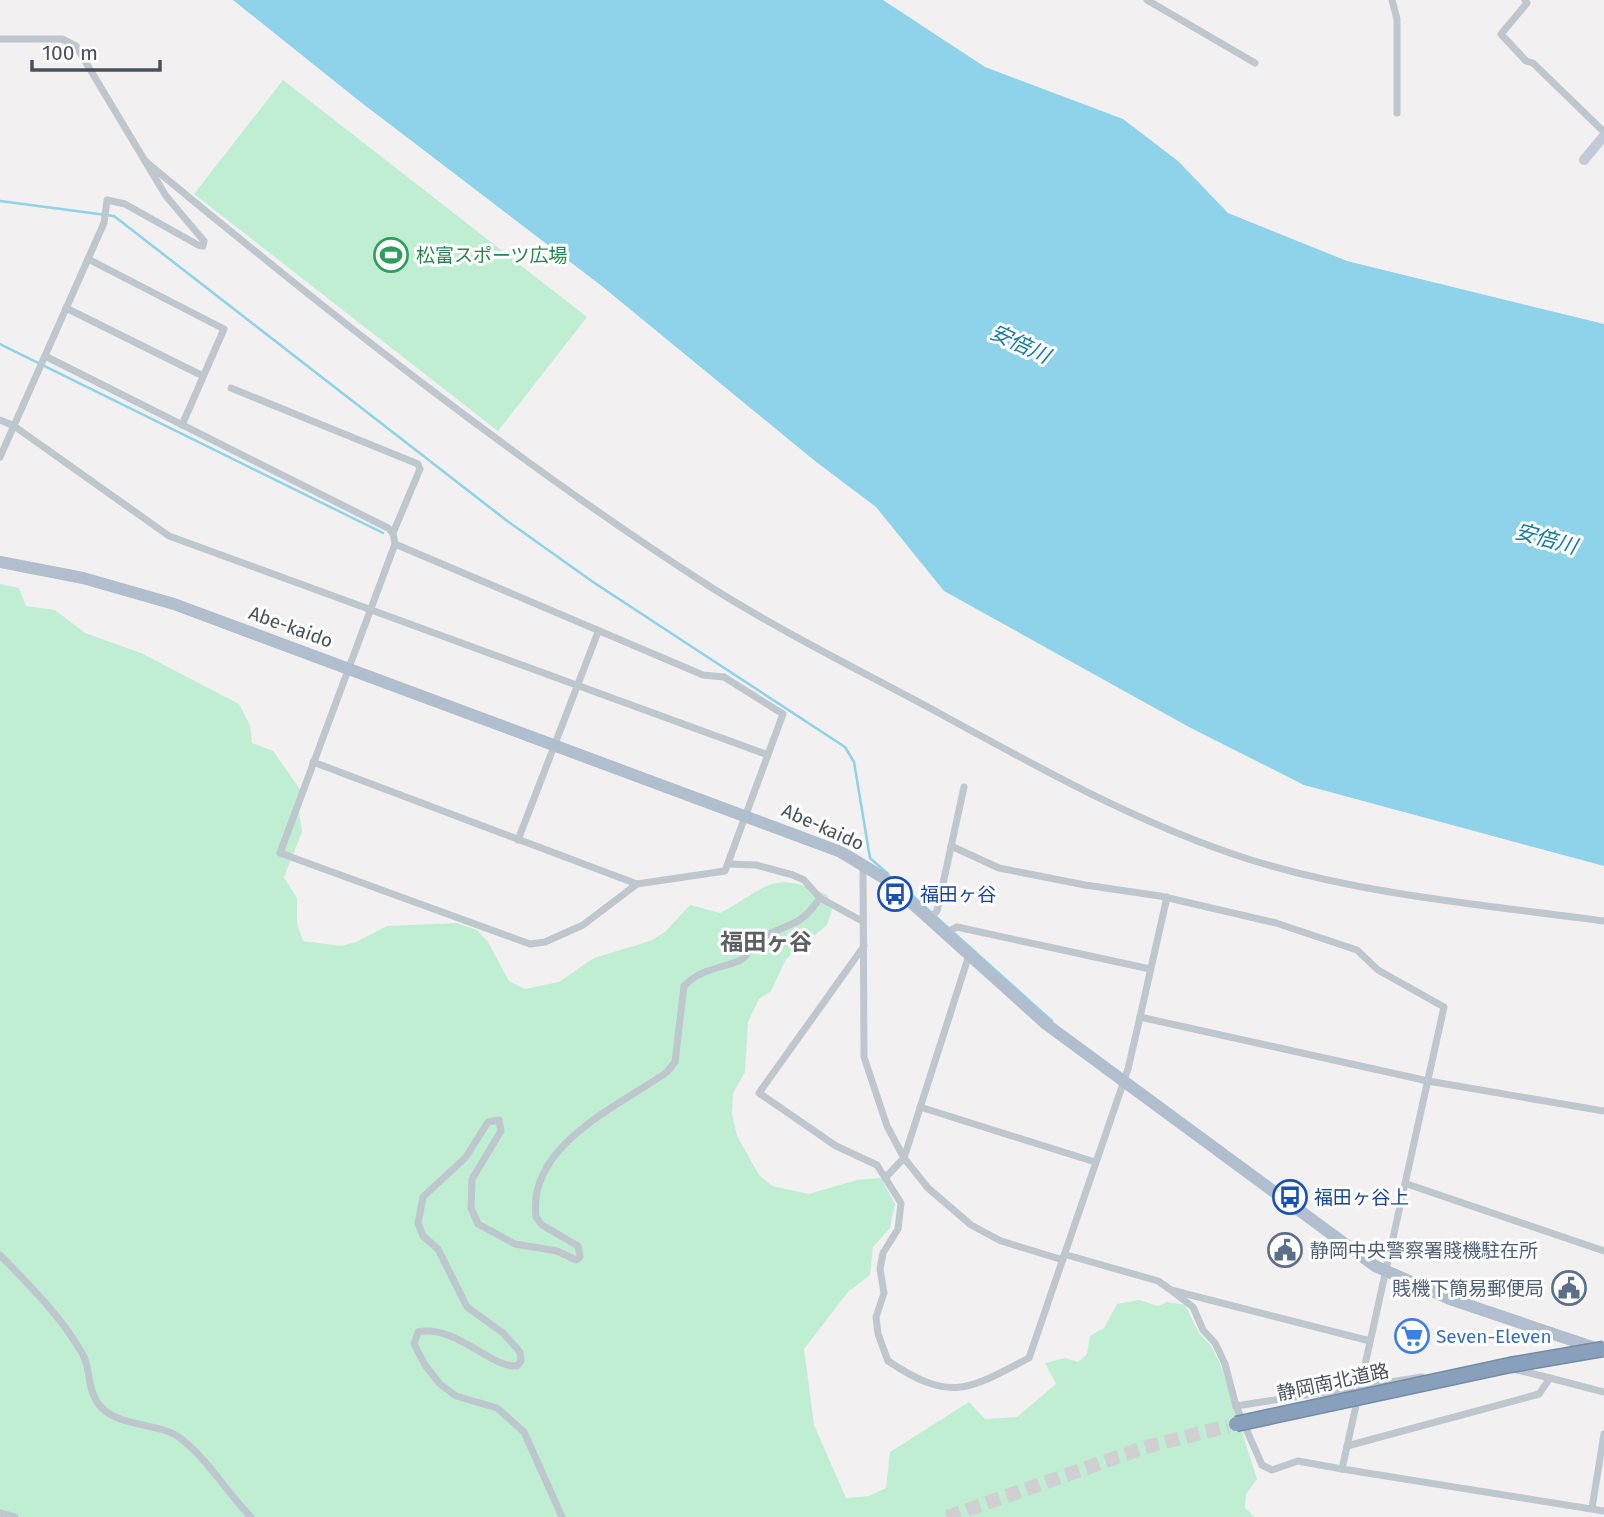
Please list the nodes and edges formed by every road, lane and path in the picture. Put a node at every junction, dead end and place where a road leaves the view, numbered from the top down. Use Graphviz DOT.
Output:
graph roads {
  1 [pos="1147,0"];
  2 [pos="1393,0"];
  3 [pos="1525,0"];
  4 [pos="0,39"];
  5 [pos="1255,63"];
  6 [pos="1397,113"];
  7 [pos="1604,134"];
  8 [pos="1584,160"];
  9 [pos="145,162"];
  10 [pos="88,259"];
  11 [pos="66,308"];
  12 [pos="45,356"];
  13 [pos="203,376"];
  14 [pos="232,388"];
  15 [pos="0,420"];
  16 [pos="182,425"];
  17 [pos="14,426"];
  18 [pos="0,457"];
  19 [pos="393,533"];
  20 [pos="395,544"];
  21 [pos="0,562"];
  22 [pos="372,610"];
  23 [pos="598,632"];
  24 [pos="349,669"];
  25 [pos="579,686"];
  26 [pos="555,745"];
  27 [pos="768,755"];
  28 [pos="313,762"];
  29 [pos="964,787"];
  30 [pos="746,816"];
  31 [pos="518,840"];
  32 [pos="951,846"];
  33 [pos="728,864"];
  34 [pos="863,865"];
  35 [pos="637,884"];
  36 [pos="1167,897"];
  37 [pos="820,898"];
  38 [pos="930,919"];
  39 [pos="862,921"];
  40 [pos="1604,922"];
  41 [pos="945,933"];
  42 [pos="864,946"];
  43 [pos="970,955"];
  44 [pos="1150,969"];
  45 [pos="1140,1017"];
  46 [pos="1121,1081"];
  47 [pos="1428,1081"];
  48 [pos="920,1107"];
  49 [pos="1604,1111"];
  50 [pos="904,1158"];
  51 [pos="1095,1162"];
  52 [pos="885,1178"];
  53 [pos="1407,1184"];
  54 [pos="1604,1251"];
  55 [pos="0,1255"];
  56 [pos="1065,1257"];
  57 [pos="1385,1273"];
  58 [pos="1171,1290"];
  59 [pos="1370,1340"];
  60 [pos="1604,1350"];
  61 [pos="1604,1356"];
  62 [pos="1550,1378"];
  63 [pos="1359,1388"];
  64 [pos="1604,1392"];
  65 [pos="1236,1406"];
  66 [pos="1604,1434"];
  67 [pos="1347,1446"];
  68 [pos="1342,1469"];
  69 [pos="1592,1508"];
  70 [pos="1604,1511"];
  71 [pos="0,1513"];
  72 [pos="15,1517"];
  73 [pos="251,1517"];
  74 [pos="562,1517"];
  1 -- 5 [label="street"];
  2 -- 6 [label="street"];
  3 -- 7 [label="street"];
  4 -- 9 [label="street"];
  7 -- 8 [label="street"];
  9 -- 10 [label="street"];
  9 -- 40 [label="street"];
  10 -- 11 [label="street"];
  10 -- 13 [label="street"];
  11 -- 12 [label="street"];
  11 -- 13 [label="street"];
  12 -- 16 [label="street"];
  12 -- 17 [label="street"];
  13 -- 16 [label="street"];
  14 -- 19 [label="street"];
  15 -- 17 [label="street"];
  16 -- 19 [label="street"];
  17 -- 18 [label="street"];
  17 -- 22 [label="street"];
  19 -- 20 [label="street"];
  20 -- 22 [label="street"];
  20 -- 23 [label="street"];
  21 -- 24 [label="main road, Abe-kaido"];
  22 -- 24 [label="street"];
  22 -- 25 [label="street"];
  23 -- 25 [label="street"];
  23 -- 27 [label="street"];
  24 -- 26 [label="main road, Abe-kaido"];
  24 -- 28 [label="street"];
  25 -- 26 [label="street"];
  25 -- 27 [label="street"];
  26 -- 30 [label="main road, Abe-kaido"];
  26 -- 31 [label="street"];
  27 -- 30 [label="street"];
  28 -- 31 [label="street"];
  28 -- 35 [label="street"];
  29 -- 32 [label="street"];
  30 -- 33 [label="street"];
  30 -- 34 [label="main road, Abe-kaido"];
  31 -- 35 [label="street"];
  32 -- 36 [label="street"];
  32 -- 38 [label="street"];
  33 -- 35 [label="street"];
  33 -- 37 [label="street"];
  34 -- 38 [label="main road, Abe-kaido"];
  34 -- 39 [label="street"];
  36 -- 44 [label="street"];
  36 -- 47 [label="street"];
  37 -- 39 [label="street"];
  37 -- 74 [label="street"];
  38 -- 41 [label="main road, Abe-kaido"];
  39 -- 42 [label="street"];
  41 -- 43 [label="main road, Abe-kaido"];
  41 -- 44 [label="street"];
  42 -- 50 [label="street"];
  42 -- 52 [label="street"];
  43 -- 46 [label="main road, Abe-kaido"];
  43 -- 48 [label="street"];
  44 -- 45 [label="street"];
  45 -- 46 [label="street"];
  45 -- 47 [label="street"];
  46 -- 51 [label="street"];
  46 -- 57 [label="main road, Abe-kaido"];
  47 -- 49 [label="street"];
  47 -- 53 [label="street"];
  48 -- 50 [label="street"];
  48 -- 51 [label="street"];
  50 -- 52 [label="street"];
  50 -- 56 [label="street"];
  51 -- 56 [label="street"];
  52 -- 56 [label="street"];
  53 -- 54 [label="street"];
  53 -- 57 [label="street"];
  55 -- 73 [label="street"];
  56 -- 58 [label="street"];
  57 -- 59 [label="street"];
  57 -- 60 [label="main road, Abe-kaido"];
  58 -- 59 [label="street"];
  58 -- 65 [label="street"];
  59 -- 63 [label="street"];
  60 -- 61 [label="highway, 静岡南北道路, bridge"];
  62 -- 63 [label="street"];
  62 -- 64 [label="street"];
  62 -- 67 [label="street"];
  63 -- 65 [label="street"];
  63 -- 67 [label="street"];
  65 -- 68 [label="street"];
  66 -- 69 [label="street"];
  67 -- 68 [label="street"];
  68 -- 69 [label="street"];
  69 -- 70 [label="street"];
  71 -- 72 [label="street"];
}
